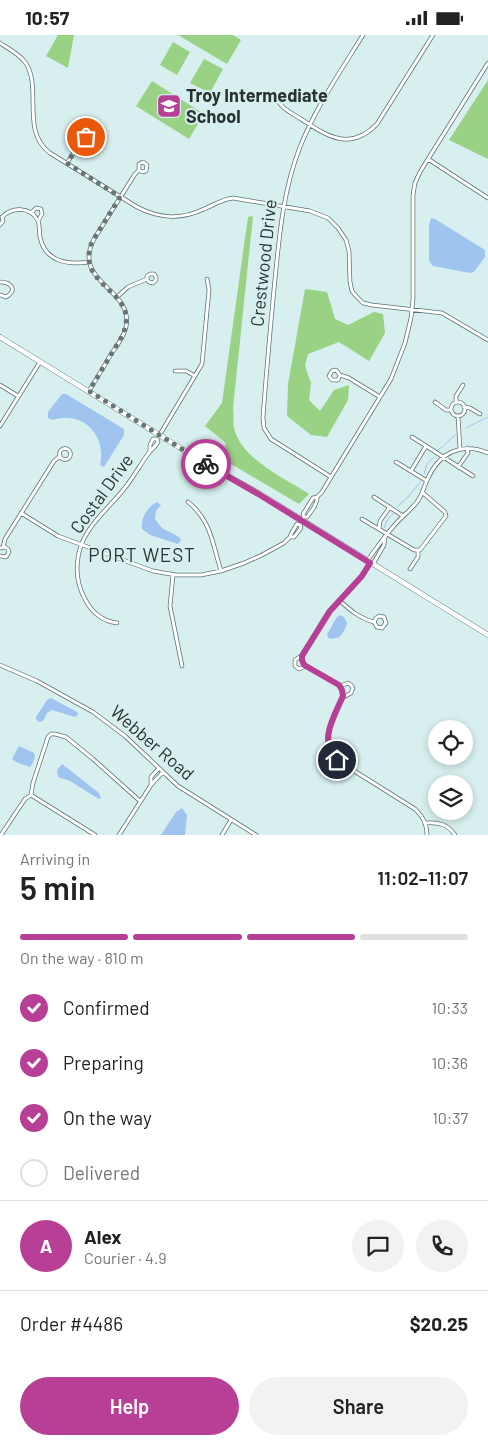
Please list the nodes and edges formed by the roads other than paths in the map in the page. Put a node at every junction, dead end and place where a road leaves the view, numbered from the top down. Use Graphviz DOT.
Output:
graph roads {
  1 [pos="363,35"];
  2 [pos="433,35"];
  3 [pos="0,43"];
  4 [pos="488,63"];
  5 [pos="276,96"];
  6 [pos="310,124"];
  7 [pos="81,138"];
  8 [pos="428,159"];
  9 [pos="67,163"];
  10 [pos="139,170"];
  11 [pos="120,197"];
  12 [pos="488,197"];
  13 [pos="283,206"];
  14 [pos="30,213"];
  15 [pos="1,217"];
  16 [pos="38,221"];
  17 [pos="0,225"];
  18 [pos="89,262"];
  19 [pos="147,279"];
  20 [pos="207,279"];
  21 [pos="0,282"];
  22 [pos="0,295"];
  23 [pos="117,297"];
  24 [pos="412,309"];
  25 [pos="0,337"];
  26 [pos="488,340"];
  27 [pos="41,362"];
  28 [pos="175,371"];
  29 [pos="340,375"];
  30 [pos="195,376"];
  31 [pos="0,385"];
  32 [pos="463,385"];
  33 [pos="89,391"];
  34 [pos="18,397"];
  35 [pos="380,397"];
  36 [pos="456,402"];
  37 [pos="435,403"];
  38 [pos="464,407"];
  39 [pos="450,410"];
  40 [pos="480,415"];
  41 [pos="458,416"];
  42 [pos="0,426"];
  43 [pos="158,437"];
  44 [pos="412,437"];
  45 [pos="426,446"];
  46 [pos="467,448"];
  47 [pos="460,449"];
  48 [pos="488,453"];
  49 [pos="60,456"];
  50 [pos="443,457"];
  51 [pos="396,462"];
  52 [pos="458,467"];
  53 [pos="411,471"];
  54 [pos="473,476"];
  55 [pos="331,477"];
  56 [pos="427,481"];
  57 [pos="423,493"];
  58 [pos="374,497"];
  59 [pos="188,502"];
  60 [pos="390,507"];
  61 [pos="21,513"];
  62 [pos="403,516"];
  63 [pos="362,519"];
  64 [pos="302,521"];
  65 [pos="379,529"];
  66 [pos="386,536"];
  67 [pos="81,545"];
  68 [pos="2,547"];
  69 [pos="418,551"];
  70 [pos="0,556"];
  71 [pos="370,562"];
  72 [pos="410,569"];
  73 [pos="221,571"];
  74 [pos="173,575"];
  75 [pos="339,600"];
  76 [pos="374,622"];
  77 [pos="117,623"];
  78 [pos="488,635"];
  79 [pos="302,656"];
  80 [pos="0,665"];
  81 [pos="182,666"];
  82 [pos="306,666"];
  83 [pos="340,686"];
  84 [pos="342,698"];
  85 [pos="159,768"];
  86 [pos="163,772"];
  87 [pos="151,785"];
  88 [pos="31,795"];
  89 [pos="140,801"];
  90 [pos="231,820"];
  91 [pos="425,823"];
  92 [pos="1,835"];
  93 [pos="95,835"];
  94 [pos="119,835"];
  95 [pos="222,835"];
  96 [pos="256,835"];
  97 [pos="427,835"];
  98 [pos="455,835"];
  1 -- 6 [label="street, Crestwood Drive"];
  2 -- 6 [label="street"];
  3 -- 9 [label="street"];
  4 -- 8 [label="street"];
  5 -- 6 [label="street"];
  6 -- 13 [label="street, Crestwood Drive"];
  7 -- 9 [label="street"];
  8 -- 12 [label="street"];
  8 -- 24 [label="street"];
  9 -- 11 [label="street"];
  10 -- 11 [label="street"];
  11 -- 13 [label="street"];
  11 -- 18 [label="street"];
  13 -- 24 [label="street"];
  13 -- 55 [label="street, Crestwood Drive"];
  14 -- 15 [label="street"];
  14 -- 16 [label="street"];
  14 -- 16 [label="street"];
  15 -- 17 [label="street"];
  16 -- 18 [label="street"];
  18 -- 23 [label="street"];
  19 -- 23 [label="street"];
  20 -- 30 [label="street, Costal Drive"];
  21 -- 22 [label="street"];
  23 -- 33 [label="street"];
  24 -- 26 [label="street"];
  24 -- 35 [label="street"];
  25 -- 27 [label="street"];
  27 -- 33 [label="street"];
  27 -- 34 [label="street"];
  28 -- 30 [label="street"];
  29 -- 35 [label="street"];
  30 -- 43 [label="street, Costal Drive"];
  31 -- 34 [label="street"];
  32 -- 36 [label="street"];
  33 -- 43 [label="street"];
  34 -- 42 [label="street"];
  35 -- 55 [label="street"];
  36 -- 38 [label="street"];
  36 -- 39 [label="street"];
  37 -- 39 [label="street"];
  38 -- 40 [label="street"];
  38 -- 41 [label="street"];
  39 -- 41 [label="street"];
  41 -- 47 [label="street"];
  43 -- 64 [label="street"];
  43 -- 67 [label="street, Costal Drive"];
  44 -- 45 [label="street"];
  45 -- 50 [label="street"];
  45 -- 53 [label="street"];
  46 -- 47 [label="street"];
  46 -- 48 [label="street"];
  46 -- 52 [label="street"];
  47 -- 50 [label="street"];
  49 -- 61 [label="street"];
  50 -- 52 [label="street"];
  50 -- 56 [label="street"];
  51 -- 53 [label="street"];
  52 -- 54 [label="street"];
  53 -- 56 [label="street"];
  55 -- 64 [label="street"];
  56 -- 57 [label="street"];
  57 -- 62 [label="street"];
  57 -- 69 [label="street"];
  58 -- 60 [label="street"];
  59 -- 73 [label="street"];
  60 -- 62 [label="street"];
  60 -- 65 [label="street"];
  61 -- 67 [label="street"];
  61 -- 68 [label="street"];
  62 -- 66 [label="street"];
  63 -- 65 [label="street"];
  64 -- 71 [label="street"];
  64 -- 73 [label="street"];
  65 -- 66 [label="street"];
  66 -- 69 [label="street"];
  66 -- 71 [label="street"];
  67 -- 74 [label="street"];
  67 -- 77 [label="street, Costal Drive"];
  68 -- 70 [label="street"];
  69 -- 72 [label="street"];
  71 -- 75 [label="street"];
  71 -- 78 [label="street"];
  73 -- 74 [label="street"];
  74 -- 81 [label="street"];
  75 -- 76 [label="street"];
  75 -- 79 [label="street"];
  79 -- 82 [label="street"];
  79 -- 82 [label="street"];
  80 -- 85 [label="street, Webber Road"];
  82 -- 83 [label="street"];
  83 -- 84 [label="street"];
  83 -- 84 [label="street"];
  84 -- 91 [label="street"];
  85 -- 86 [label="street, Webber Road"];
  85 -- 87 [label="street"];
  86 -- 87 [label="street"];
  86 -- 90 [label="street, Webber Road"];
  87 -- 89 [label="street"];
  88 -- 89 [label="street"];
  88 -- 92 [label="street"];
  88 -- 93 [label="street"];
  89 -- 94 [label="street"];
  90 -- 95 [label="street"];
  90 -- 96 [label="street, Webber Road"];
  91 -- 97 [label="street"];
  91 -- 98 [label="street"];
}
